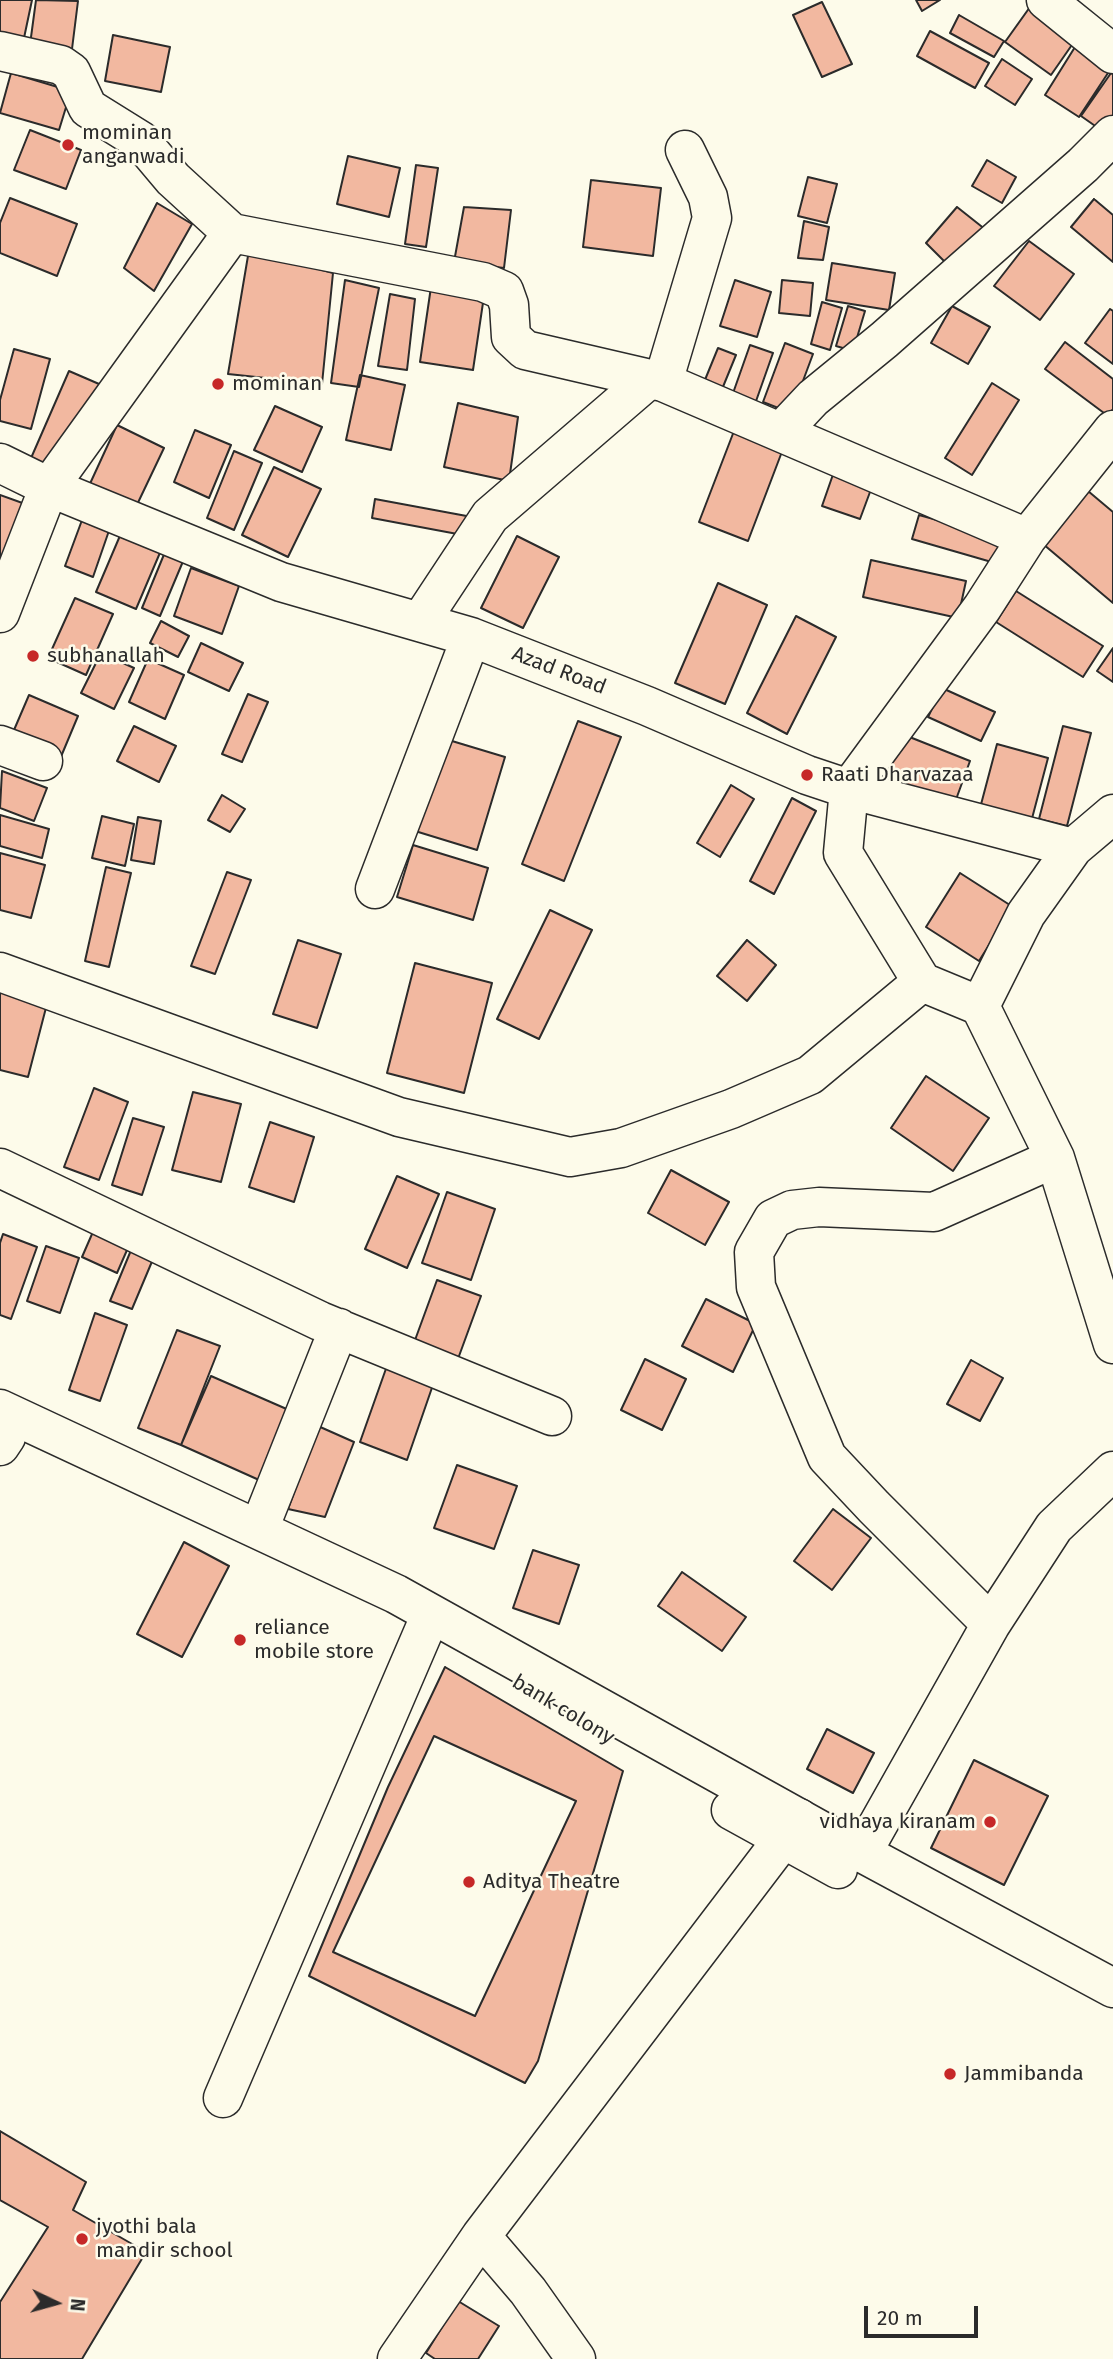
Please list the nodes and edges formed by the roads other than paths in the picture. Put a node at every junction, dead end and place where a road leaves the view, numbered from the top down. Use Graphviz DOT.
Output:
graph roads {
  1 [pos="1046,0"];
  2 [pos="0,51"];
  3 [pos="1113,54"];
  4 [pos="1113,135"];
  5 [pos="685,150"];
  6 [pos="232,233"];
  7 [pos="656,380"];
  8 [pos="1113,430"];
  9 [pos="781,432"];
  10 [pos="0,463"];
  11 [pos="49,487"];
  12 [pos="1027,538"];
  13 [pos="0,613"];
  14 [pos="420,622"];
  15 [pos="471,637"];
  16 [pos="0,746"];
  17 [pos="43,761"];
  18 [pos="849,789"];
  19 [pos="1113,814"];
  20 [pos="1073,848"];
  21 [pos="375,889"];
  22 [pos="0,972"];
  23 [pos="922,982"];
  24 [pos="980,1006"];
  25 [pos="1055,1158"];
  26 [pos="0,1168"];
  27 [pos="339,1328"];
  28 [pos="1113,1344"];
  29 [pos="552,1416"];
  30 [pos="1,1431"];
  31 [pos="1113,1471"];
  32 [pos="259,1529"];
  33 [pos="991,1624"];
  34 [pos="425,1628"];
  35 [pos="791,1829"];
  36 [pos="862,1853"];
  37 [pos="1113,1988"];
  38 [pos="1113,2012"];
  39 [pos="223,2098"];
  40 [pos="481,2236"];
  41 [pos="397,2359"];
  42 [pos="576,2359"];
  1 -- 3 [label="street"];
  2 -- 6 [label="street"];
  4 -- 9 [label="street"];
  5 -- 7 [label="street"];
  6 -- 7 [label="street"];
  6 -- 11 [label="street"];
  7 -- 9 [label="street"];
  7 -- 14 [label="street"];
  8 -- 12 [label="street"];
  9 -- 12 [label="street"];
  10 -- 11 [label="street, Azad Road"];
  11 -- 13 [label="street"];
  11 -- 14 [label="street, Azad Road"];
  12 -- 18 [label="street"];
  14 -- 15 [label="street, Azad Road"];
  15 -- 18 [label="street, Azad Road"];
  15 -- 21 [label="street"];
  16 -- 17 [label="street"];
  18 -- 20 [label="street, Azad Road"];
  18 -- 23 [label="street"];
  19 -- 20 [label="street"];
  20 -- 24 [label="street"];
  22 -- 23 [label="street"];
  23 -- 24 [label="street"];
  24 -- 25 [label="street"];
  25 -- 28 [label="street"];
  25 -- 33 [label="street"];
  26 -- 27 [label="street"];
  27 -- 29 [label="street"];
  27 -- 32 [label="street"];
  30 -- 32 [label="street"];
  30 -- 34 [label="street, bank colony"];
  31 -- 33 [label="street"];
  32 -- 35 [label="street"];
  33 -- 36 [label="street"];
  34 -- 35 [label="street, bank colony"];
  34 -- 39 [label="street"];
  35 -- 36 [label="street"];
  35 -- 38 [label="street, bank colony"];
  35 -- 40 [label="street"];
  36 -- 37 [label="street"];
  40 -- 41 [label="street"];
  40 -- 42 [label="street"];
}
